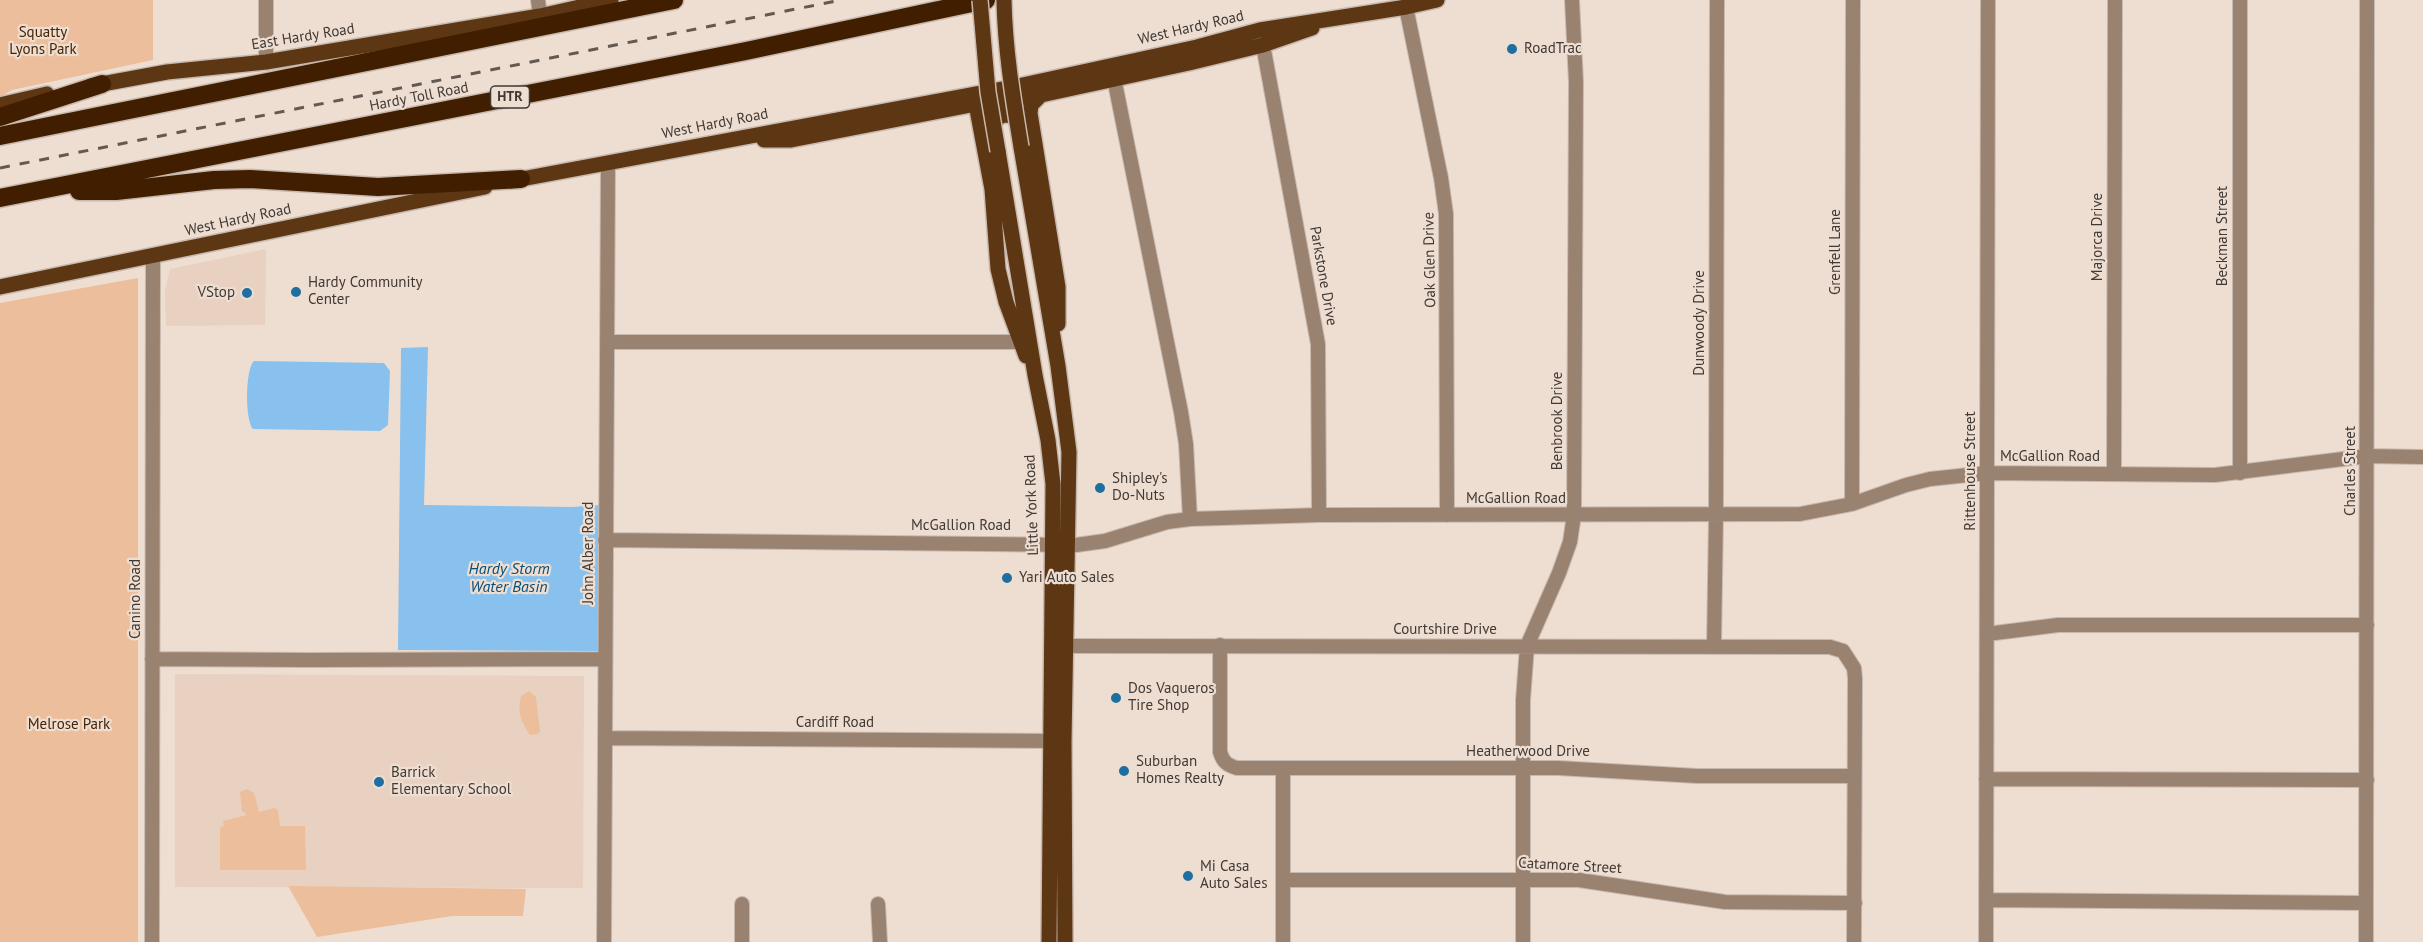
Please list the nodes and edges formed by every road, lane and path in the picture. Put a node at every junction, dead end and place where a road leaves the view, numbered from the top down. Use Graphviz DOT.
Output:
graph roads {
  1 [pos="266,0"];
  2 [pos="591,0"];
  3 [pos="611,0"];
  4 [pos="674,0"];
  5 [pos="980,0"];
  6 [pos="986,0"];
  7 [pos="1004,0"];
  8 [pos="1437,0"];
  9 [pos="1572,0"];
  10 [pos="1717,0"];
  11 [pos="1853,0"];
  12 [pos="1988,0"];
  13 [pos="2115,0"];
  14 [pos="2240,0"];
  15 [pos="2367,0"];
  16 [pos="1406,7"];
  17 [pos="539,8"];
  18 [pos="1346,17"];
  19 [pos="1263,45"];
  20 [pos="266,62"];
  21 [pos="1114,78"];
  22 [pos="102,84"];
  23 [pos="1011,87"];
  24 [pos="988,92"];
  25 [pos="1041,95"];
  26 [pos="976,104"];
  27 [pos="0,105"];
  28 [pos="0,117"];
  29 [pos="1031,125"];
  30 [pos="0,136"];
  31 [pos="726,140"];
  32 [pos="991,148"];
  33 [pos="608,164"];
  34 [pos="521,179"];
  35 [pos="32,192"];
  36 [pos="0,198"];
  37 [pos="153,257"];
  38 [pos="0,287"];
  39 [pos="607,342"];
  40 [pos="1020,342"];
  41 [pos="1058,366"];
  42 [pos="1035,375"];
  43 [pos="2367,456"];
  44 [pos="2423,457"];
  45 [pos="1987,473"];
  46 [pos="2240,473"];
  47 [pos="2114,474"];
  48 [pos="1852,504"];
  49 [pos="1319,515"];
  50 [pos="1447,515"];
  51 [pos="1574,515"];
  52 [pos="1716,515"];
  53 [pos="1190,519"];
  54 [pos="605,540"];
  55 [pos="1052,543"];
  56 [pos="1069,544"];
  57 [pos="2367,625"];
  58 [pos="1987,634"];
  59 [pos="1220,645"];
  60 [pos="1067,646"];
  61 [pos="1527,646"];
  62 [pos="1714,646"];
  63 [pos="152,659"];
  64 [pos="605,659"];
  65 [pos="605,738"];
  66 [pos="1057,741"];
  67 [pos="1524,768"];
  68 [pos="1283,769"];
  69 [pos="1854,776"];
  70 [pos="1986,779"];
  71 [pos="2367,780"];
  72 [pos="1522,879"];
  73 [pos="1283,880"];
  74 [pos="1986,900"];
  75 [pos="1855,903"];
  76 [pos="2366,903"];
  77 [pos="742,904"];
  78 [pos="878,904"];
  79 [pos="152,942"];
  80 [pos="604,942"];
  81 [pos="742,942"];
  82 [pos="880,942"];
  83 [pos="1048,942"];
  84 [pos="1065,942"];
  85 [pos="1283,942"];
  86 [pos="1523,942"];
  87 [pos="1854,942"];
  88 [pos="1986,942"];
  89 [pos="2366,942"];
  1 -- 20 [label="street"];
  2 -- 17 [label="main road"];
  3 -- 17 [label="main road, East Hardy Road"];
  4 -- 30 [label="highway"];
  5 -- 24 [label="main road, Little York Road, bridge"];
  6 -- 35 [label="highway, Hardy Toll Road / HTR"];
  7 -- 23 [label="main road, Little York Road, bridge"];
  8 -- 16 [label="main road, West Hardy Road"];
  9 -- 51 [label="street, Benbrook Drive"];
  10 -- 52 [label="street, Dunwoody Drive"];
  11 -- 48 [label="street, Grenfell Lane"];
  12 -- 45 [label="street, Rittenhouse Street"];
  13 -- 47 [label="street, Majorca Drive"];
  14 -- 46 [label="street, Beckman Street"];
  15 -- 43 [label="street, Charles Street"];
  16 -- 18 [label="main road, West Hardy Road"];
  16 -- 50 [label="street, Oak Glen Drive"];
  17 -- 20 [label="main road, East Hardy Road"];
  18 -- 19 [label="main road"];
  18 -- 23 [label="main road, West Hardy Road"];
  19 -- 21 [label="main road"];
  19 -- 49 [label="street, Parkstone Drive"];
  20 -- 22 [label="main road, East Hardy Road"];
  21 -- 25 [label="main road"];
  21 -- 53 [label="street"];
  22 -- 27 [label="main road, East Hardy Road"];
  22 -- 28 [label="highway"];
  23 -- 24 [label="main road, West Hardy Road"];
  23 -- 41 [label="main road, Little York Road, bridge"];
  24 -- 31 [label="main road, West Hardy Road"];
  24 -- 32 [label="main road, Little York Road, bridge"];
  25 -- 26 [label="main road"];
  25 -- 29 [label="main road"];
  26 -- 31 [label="main road"];
  26 -- 32 [label="main road"];
  29 -- 32 [label="main road"];
  29 -- 41 [label="main road"];
  31 -- 33 [label="main road, West Hardy Road"];
  32 -- 40 [label="main road"];
  32 -- 42 [label="main road, Little York Road"];
  33 -- 34 [label="main road, West Hardy Road"];
  33 -- 39 [label="street, John Alber Road"];
  34 -- 35 [label="highway"];
  34 -- 37 [label="main road, West Hardy Road"];
  35 -- 36 [label="highway, Hardy Toll Road / HTR"];
  37 -- 38 [label="main road, West Hardy Road"];
  37 -- 63 [label="street, Canino Road"];
  39 -- 40 [label="street"];
  39 -- 54 [label="street, John Alber Road"];
  40 -- 42 [label="main road"];
  41 -- 56 [label="main road, Little York Road"];
  42 -- 55 [label="main road, Little York Road"];
  43 -- 44 [label="street, McGallion Road"];
  43 -- 46 [label="street, McGallion Road"];
  43 -- 57 [label="street, Charles Street"];
  45 -- 47 [label="street, McGallion Road"];
  45 -- 48 [label="street, McGallion Road"];
  45 -- 58 [label="street, Rittenhouse Street"];
  46 -- 47 [label="street, McGallion Road"];
  48 -- 52 [label="street, McGallion Road"];
  49 -- 50 [label="street, McGallion Road"];
  49 -- 53 [label="street, McGallion Road"];
  50 -- 51 [label="street, McGallion Road"];
  51 -- 52 [label="street, McGallion Road"];
  51 -- 61 [label="street, Benbrook Drive"];
  52 -- 62 [label="street, Dunwoody Drive"];
  53 -- 56 [label="street, McGallion Road"];
  54 -- 55 [label="street, McGallion Road"];
  54 -- 64 [label="street, John Alber Road"];
  55 -- 56 [label="street, McGallion Road"];
  55 -- 66 [label="main road, Little York Road"];
  56 -- 60 [label="main road, Little York Road"];
  57 -- 58 [label="street"];
  57 -- 71 [label="street, Charles Street"];
  58 -- 70 [label="street, Rittenhouse Street"];
  59 -- 60 [label="street, Courtshire Drive"];
  59 -- 61 [label="street, Courtshire Drive"];
  59 -- 68 [label="street, Heatherwood Drive"];
  60 -- 66 [label="main road, Little York Road"];
  61 -- 62 [label="street, Courtshire Drive"];
  61 -- 67 [label="street, Benbrook Drive"];
  62 -- 69 [label="street, Courtshire Drive"];
  63 -- 64 [label="street"];
  63 -- 79 [label="street, Canino Road"];
  64 -- 65 [label="street, John Alber Road"];
  65 -- 66 [label="street, Cardiff Road"];
  65 -- 80 [label="street, John Alber Road"];
  66 -- 83 [label="main road, Little York Road"];
  66 -- 84 [label="main road, Little York Road"];
  67 -- 68 [label="street, Heatherwood Drive"];
  67 -- 69 [label="street, Heatherwood Drive"];
  67 -- 72 [label="street, Benbrook Drive"];
  68 -- 73 [label="street"];
  69 -- 75 [label="street"];
  70 -- 71 [label="street"];
  70 -- 74 [label="street, Rittenhouse Street"];
  71 -- 76 [label="street, Charles Street"];
  72 -- 73 [label="street, Catamore Street"];
  72 -- 75 [label="street, Catamore Street"];
  72 -- 86 [label="street, Benbrook Drive"];
  73 -- 85 [label="street"];
  74 -- 76 [label="street"];
  74 -- 88 [label="street, Rittenhouse Street"];
  75 -- 87 [label="street"];
  76 -- 89 [label="street, Charles Street"];
  77 -- 81 [label="street"];
  78 -- 82 [label="street"];
}
